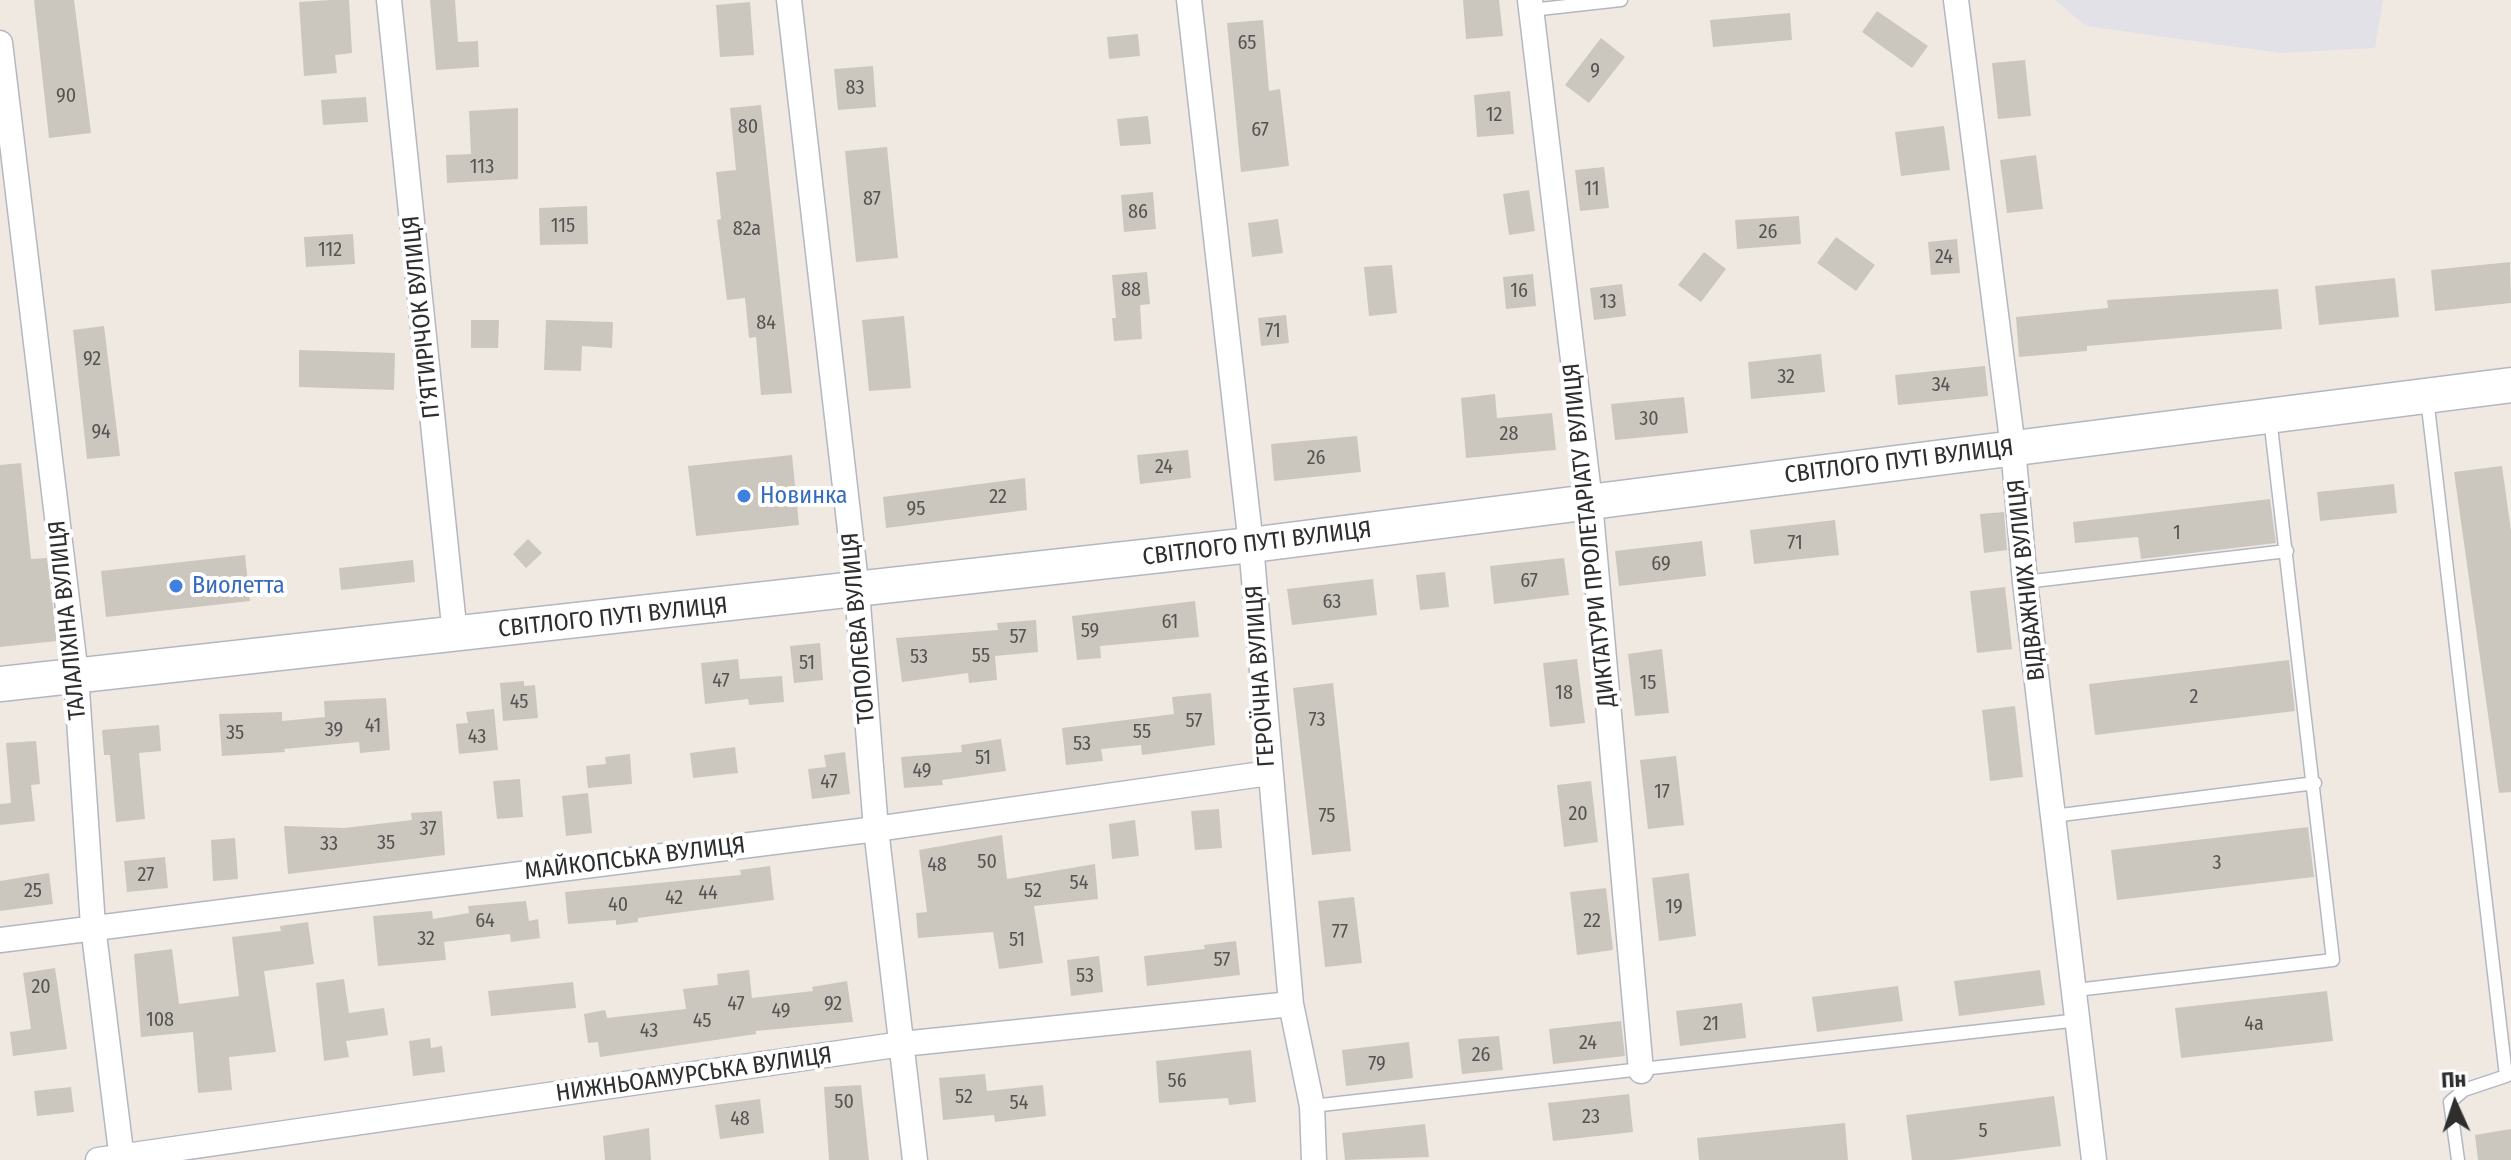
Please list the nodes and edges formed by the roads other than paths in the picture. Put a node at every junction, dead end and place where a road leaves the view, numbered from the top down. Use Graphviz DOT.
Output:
graph roads {
  1 [pos="389,0"];
  2 [pos="789,0"];
  3 [pos="1189,0"];
  4 [pos="1621,0"];
  5 [pos="1956,0"];
  6 [pos="1530,5"];
  7 [pos="0,43"];
  8 [pos="2,81"];
  9 [pos="2510,388"];
  10 [pos="2426,395"];
  11 [pos="2269,415"];
  12 [pos="2013,448"];
  13 [pos="1590,502"];
  14 [pos="1251,545"];
  15 [pos="2287,551"];
  16 [pos="2025,582"];
  17 [pos="857,591"];
  18 [pos="455,635"];
  19 [pos="76,675"];
  20 [pos="0,684"];
  21 [pos="1269,773"];
  22 [pos="2315,783"];
  23 [pos="2053,816"];
  24 [pos="876,829"];
  25 [pos="93,926"];
  26 [pos="0,940"];
  27 [pos="2076,990"];
  28 [pos="1291,1004"];
  29 [pos="2079,1020"];
  30 [pos="902,1044"];
  31 [pos="1641,1071"];
  32 [pos="1312,1106"];
  33 [pos="114,1159"];
  34 [pos="915,1160"];
  35 [pos="1314,1160"];
  36 [pos="2094,1160"];
  37 [pos="2458,1160"];
  1 -- 18 [label="street, П’ЯТИРІЧОК ВУЛИЦЯ"];
  2 -- 17 [label="street, ТОПОЛЄВА ВУЛИЦЯ"];
  3 -- 14 [label="street, ГЕРОЇЧНА ВУЛИЦЯ"];
  4 -- 6 [label="lane"];
  5 -- 12 [label="street, ВІДВАЖНИХ ВУЛИЦЯ"];
  6 -- 13 [label="street, ДИКТАТУРИ ПРОЛЕТАРІАТУ ВУЛИЦЯ"];
  7 -- 8 [label="street, ТАЛАЛІХІНА ВУЛИЦЯ"];
  8 -- 19 [label="street, ТАЛАЛІХІНА ВУЛИЦЯ"];
  9 -- 10 [label="main road, СВІТЛОГО ПУТІ ВУЛИЦЯ"];
  10 -- 11 [label="main road, СВІТЛОГО ПУТІ ВУЛИЦЯ"];
  10 -- 37 [label="lane"];
  11 -- 12 [label="main road, СВІТЛОГО ПУТІ ВУЛИЦЯ"];
  11 -- 15 [label="lane"];
  12 -- 13 [label="main road, СВІТЛОГО ПУТІ ВУЛИЦЯ"];
  12 -- 16 [label="street, ВІДВАЖНИХ ВУЛИЦЯ"];
  13 -- 14 [label="main road, СВІТЛОГО ПУТІ ВУЛИЦЯ"];
  13 -- 31 [label="street, ДИКТАТУРИ ПРОЛЕТАРІАТУ ВУЛИЦЯ"];
  14 -- 17 [label="main road, СВІТЛОГО ПУТІ ВУЛИЦЯ"];
  14 -- 21 [label="street, ГЕРОЇЧНА ВУЛИЦЯ"];
  15 -- 16 [label="lane"];
  15 -- 22 [label="lane"];
  16 -- 23 [label="street, ВІДВАЖНИХ ВУЛИЦЯ"];
  17 -- 18 [label="main road, СВІТЛОГО ПУТІ ВУЛИЦЯ"];
  17 -- 24 [label="street, ТОПОЛЄВА ВУЛИЦЯ"];
  18 -- 19 [label="main road, СВІТЛОГО ПУТІ ВУЛИЦЯ"];
  19 -- 20 [label="main road, СВІТЛОГО ПУТІ ВУЛИЦЯ"];
  19 -- 25 [label="street, ТАЛАЛІХІНА ВУЛИЦЯ"];
  21 -- 24 [label="street, МАЙКОПСЬКА ВУЛИЦЯ"];
  21 -- 28 [label="street, ГЕРОЇЧНА ВУЛИЦЯ"];
  22 -- 23 [label="lane"];
  22 -- 27 [label="lane"];
  23 -- 27 [label="street, ВІДВАЖНИХ ВУЛИЦЯ"];
  24 -- 25 [label="street, МАЙКОПСЬКА ВУЛИЦЯ"];
  24 -- 30 [label="street, ТОПОЛЄВА ВУЛИЦЯ"];
  25 -- 26 [label="street, МАЙКОПСЬКА ВУЛИЦЯ"];
  25 -- 33 [label="street, ТАЛАЛІХІНА ВУЛИЦЯ"];
  27 -- 29 [label="street, ВІДВАЖНИХ ВУЛИЦЯ"];
  28 -- 30 [label="street, НИЖНЬОАМУРСЬКА ВУЛИЦЯ"];
  28 -- 32 [label="street, ГЕРОЇЧНА ВУЛИЦЯ"];
  29 -- 31 [label="lane"];
  29 -- 36 [label="street, ВІДВАЖНИХ ВУЛИЦЯ"];
  30 -- 33 [label="street, НИЖНЬОАМУРСЬКА ВУЛИЦЯ"];
  30 -- 34 [label="street, ТОПОЛЄВА ВУЛИЦЯ"];
  31 -- 32 [label="lane"];
  32 -- 35 [label="street, ГЕРОЇЧНА ВУЛИЦЯ"];
}
